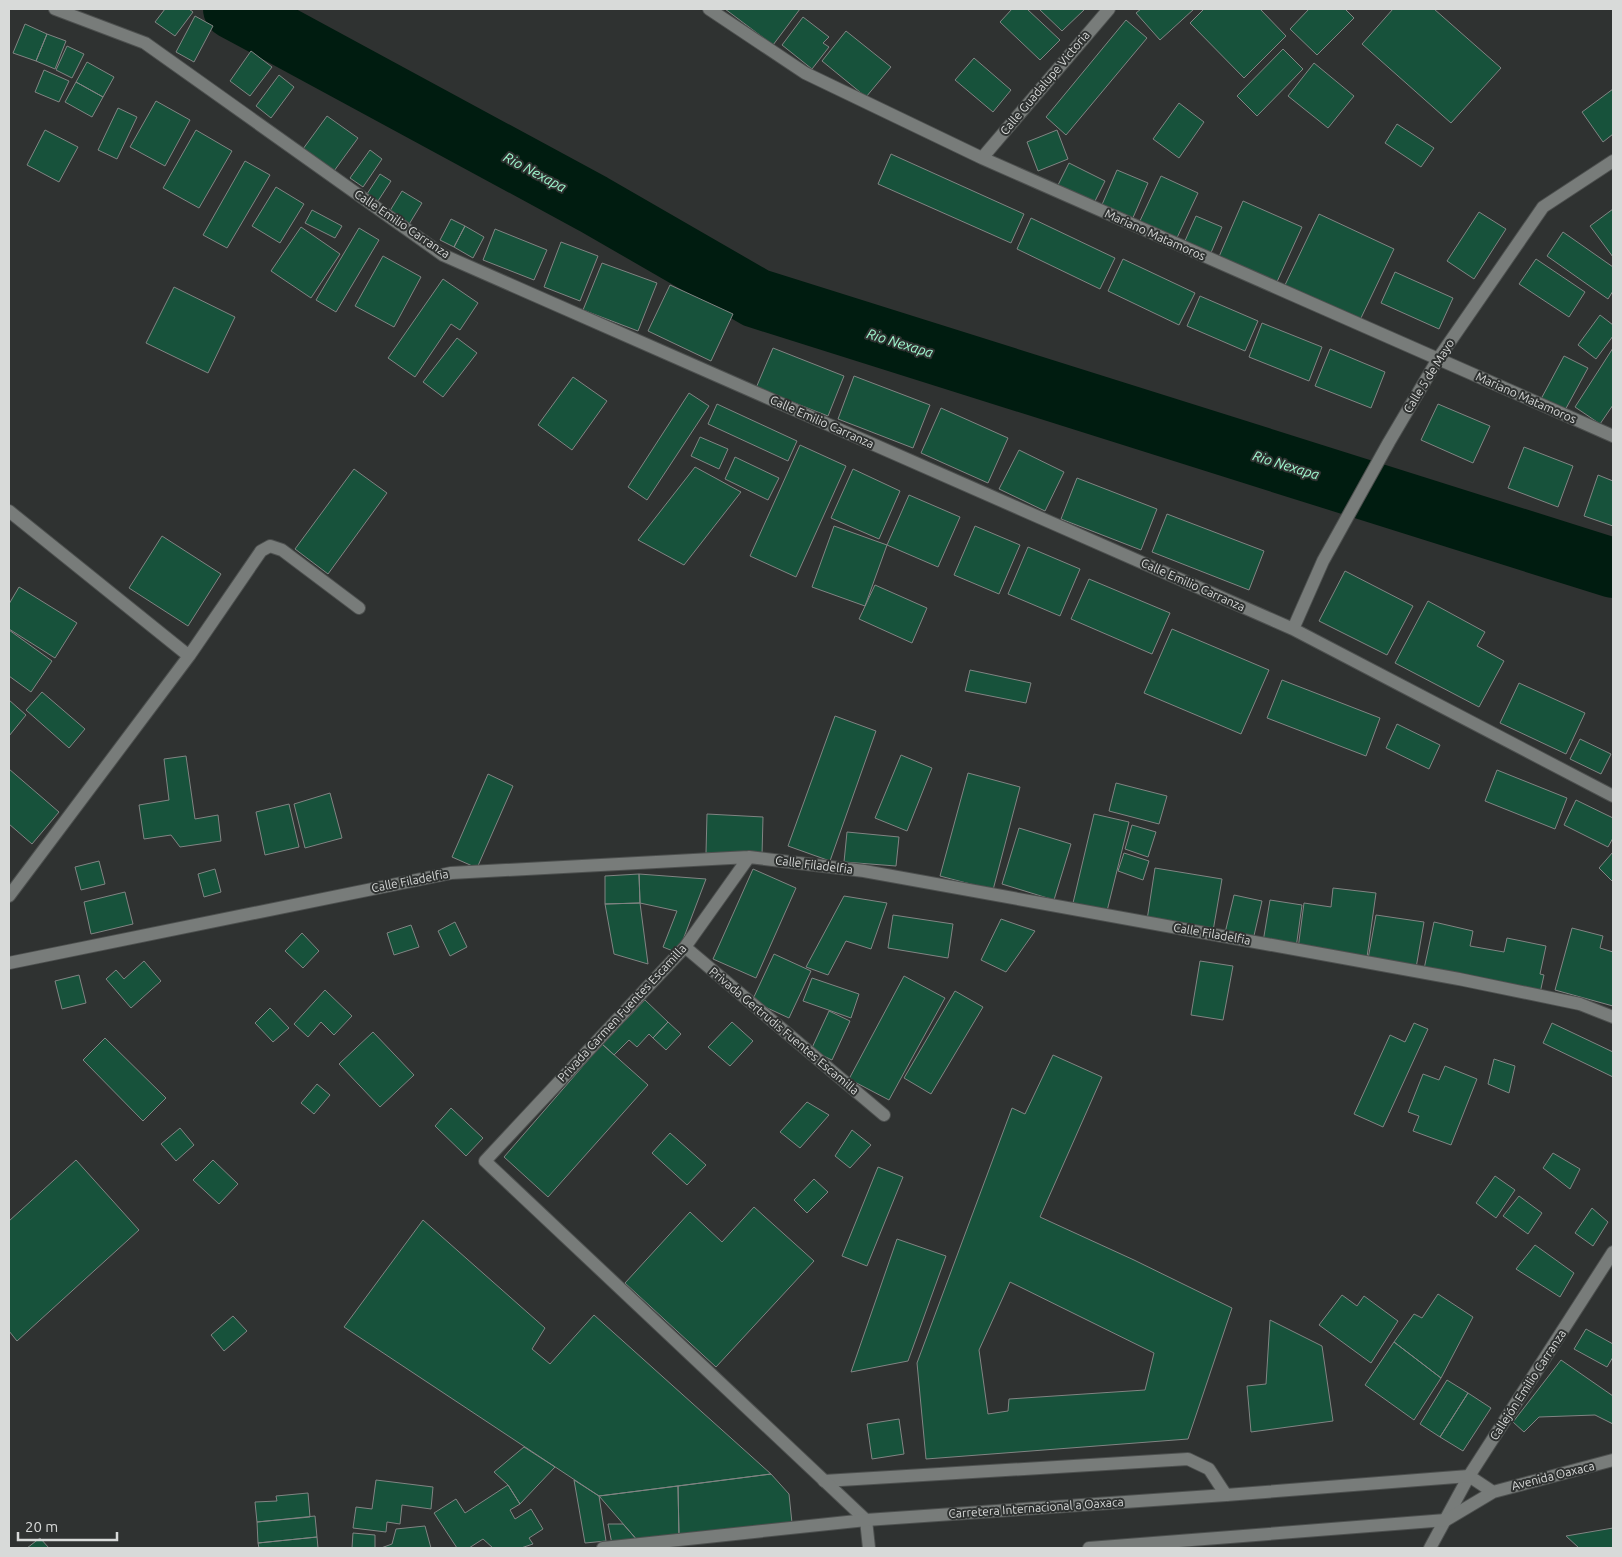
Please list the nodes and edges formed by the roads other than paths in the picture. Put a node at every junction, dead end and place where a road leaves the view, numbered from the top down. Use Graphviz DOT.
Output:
graph roads {
  1 [pos="55,9"];
  2 [pos="709,9"];
  3 [pos="1109,9"];
  4 [pos="982,158"];
  5 [pos="1613,161"];
  6 [pos="1438,359"];
  7 [pos="1613,436"];
  8 [pos="9,511"];
  9 [pos="359,608"];
  10 [pos="1294,629"];
  11 [pos="189,656"];
  12 [pos="1613,796"];
  13 [pos="749,857"];
  14 [pos="9,896"];
  15 [pos="685,946"];
  16 [pos="9,963"];
  17 [pos="1613,1017"];
  18 [pos="884,1116"];
  19 [pos="1613,1252"];
  20 [pos="1613,1460"];
  21 [pos="1469,1476"];
  22 [pos="824,1481"];
  23 [pos="1493,1492"];
  24 [pos="1226,1495"];
  25 [pos="866,1520"];
  26 [pos="1446,1520"];
  27 [pos="603,1548"];
  28 [pos="869,1548"];
  29 [pos="1089,1548"];
  30 [pos="1430,1548"];
  1 -- 10 [label="street, Calle Emilio Carranza"];
  2 -- 4 [label="street, Mariano Matamoros"];
  3 -- 4 [label="street, Calle Guadalupe Victoria"];
  4 -- 6 [label="street, Mariano Matamoros"];
  5 -- 6 [label="street, Calle 5 de Mayo"];
  6 -- 7 [label="street, Mariano Matamoros"];
  6 -- 10 [label="street, Calle 5 de Mayo"];
  8 -- 11 [label="street"];
  9 -- 11 [label="street"];
  10 -- 12 [label="street, Calle Emilio Carranza"];
  11 -- 14 [label="street"];
  13 -- 15 [label="street, Privada Carmen Fuentes Escamilla"];
  13 -- 16 [label="street, Calle Filadelfia"];
  13 -- 17 [label="street, Calle Filadelfia"];
  15 -- 18 [label="street, Privada Gertrudis Fuentes Escamilla"];
  15 -- 22 [label="street, Privada Carmen Fuentes Escamilla"];
  19 -- 21 [label="street, Callejón Emilio Carranza"];
  20 -- 23 [label="street, Avenida Oaxaca"];
  21 -- 23 [label="street"];
  21 -- 24 [label="street, Carretera Internacional a Oaxaca"];
  21 -- 26 [label="street, Callejón Emilio Carranza"];
  22 -- 24 [label="street"];
  22 -- 25 [label="street"];
  23 -- 26 [label="street, Avenida Oaxaca"];
  24 -- 25 [label="street, Carretera Internacional a Oaxaca"];
  25 -- 27 [label="street, Carretera Internacional a Oaxaca"];
  25 -- 28 [label="street"];
  26 -- 29 [label="street"];
  26 -- 30 [label="street, Callejón Emilio Carranza"];
}
